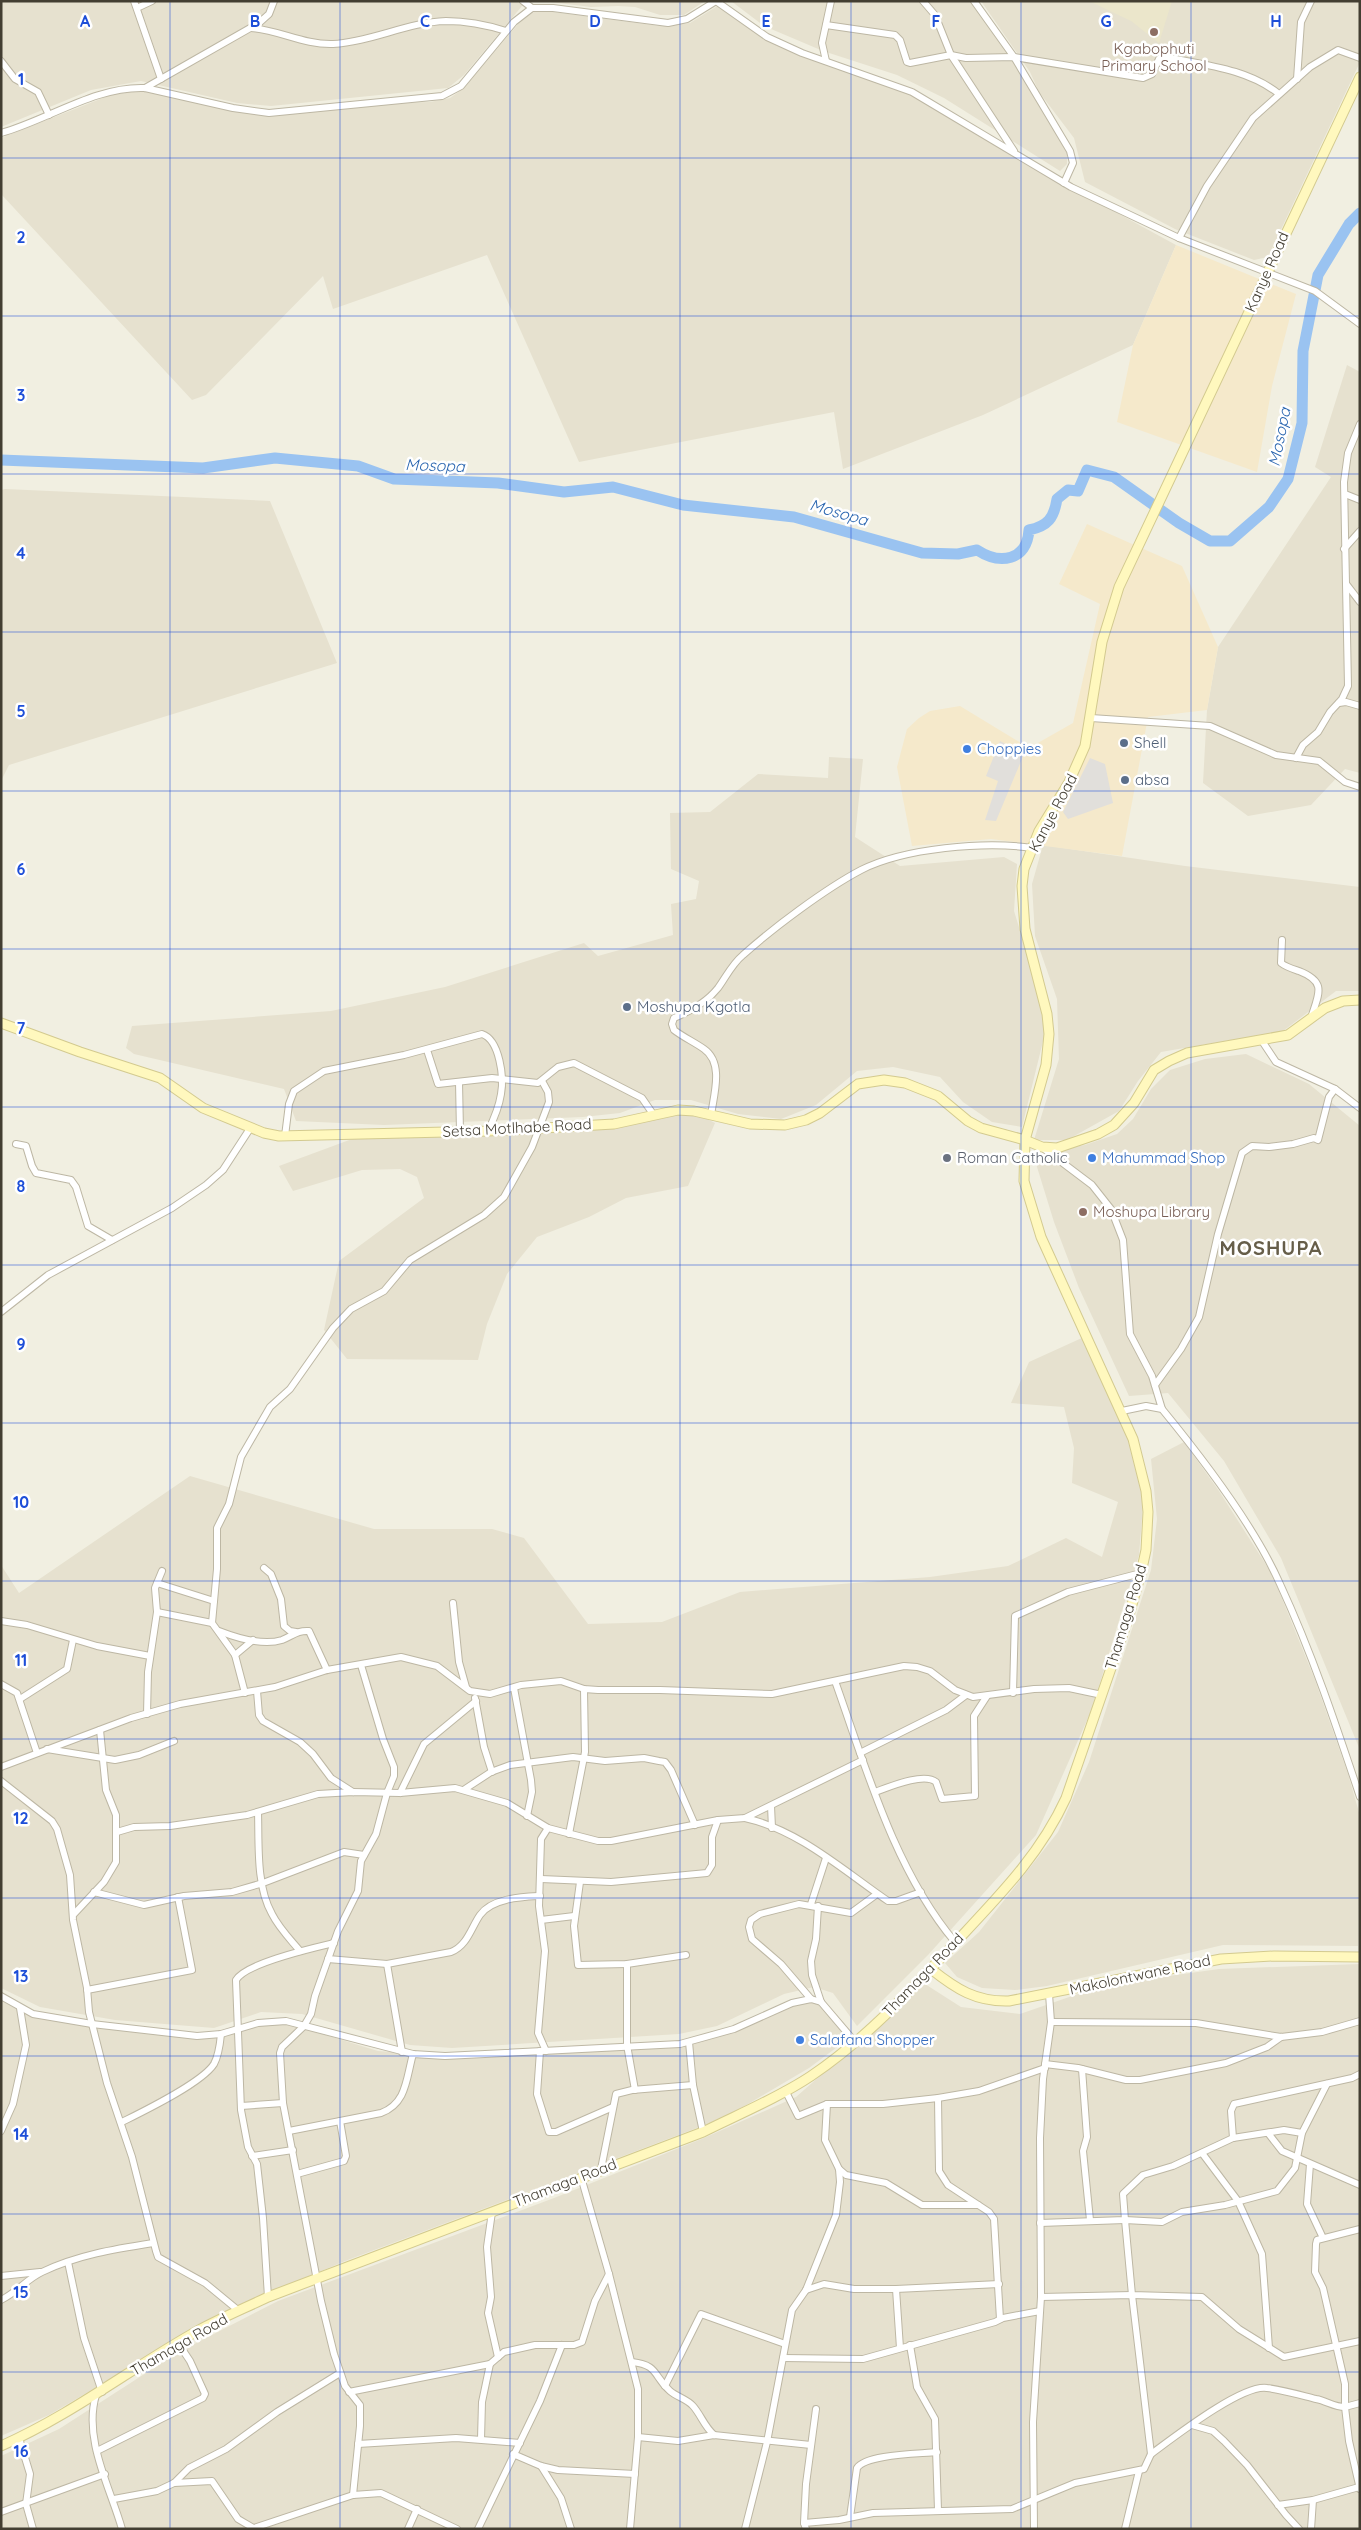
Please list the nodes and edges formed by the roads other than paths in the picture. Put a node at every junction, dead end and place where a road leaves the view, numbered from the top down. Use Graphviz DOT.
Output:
graph roads {
  1 [pos="152,1"];
  2 [pos="274,1"];
  3 [pos="523,1"];
  4 [pos="716,1"];
  5 [pos="830,1"];
  6 [pos="923,1"];
  7 [pos="974,1"];
  8 [pos="1311,1"];
  9 [pos="136,5"];
  10 [pos="532,8"];
  11 [pos="826,25"];
  12 [pos="251,28"];
  13 [pos="506,31"];
  14 [pos="951,55"];
  15 [pos="1014,57"];
  16 [pos="1360,58"];
  17 [pos="1,61"];
  18 [pos="826,61"];
  19 [pos="1360,77"];
  20 [pos="161,79"];
  21 [pos="1297,79"];
  22 [pos="145,88"];
  23 [pos="1279,94"];
  24 [pos="49,115"];
  25 [pos="1,133"];
  26 [pos="1016,154"];
  27 [pos="1064,183"];
  28 [pos="1179,238"];
  29 [pos="1267,274"];
  30 [pos="1360,324"];
  31 [pos="1360,424"];
  32 [pos="1345,494"];
  33 [pos="1360,500"];
  34 [pos="1360,531"];
  35 [pos="1344,549"];
  36 [pos="1347,585"];
  37 [pos="1360,602"];
  38 [pos="1339,703"];
  39 [pos="1360,706"];
  40 [pos="1091,718"];
  41 [pos="1296,758"];
  42 [pos="1360,787"];
  43 [pos="1032,848"];
  44 [pos="1282,940"];
  45 [pos="1360,1000"];
  46 [pos="1310,1019"];
  47 [pos="1,1023"];
  48 [pos="1262,1041"];
  49 [pos="427,1050"];
  50 [pos="501,1078"];
  51 [pos="542,1081"];
  52 [pos="458,1082"];
  53 [pos="1335,1089"];
  54 [pos="1360,1108"];
  55 [pos="653,1114"];
  56 [pos="711,1115"];
  57 [pos="251,1127"];
  58 [pos="540,1128"];
  59 [pos="488,1131"];
  60 [pos="460,1132"];
  61 [pos="285,1136"];
  62 [pos="1025,1140"];
  63 [pos="16,1144"];
  64 [pos="1042,1147"];
  65 [pos="112,1240"];
  66 [pos="1,1312"];
  67 [pos="1155,1385"];
  68 [pos="1162,1408"];
  69 [pos="1122,1411"];
  70 [pos="264,1568"];
  71 [pos="162,1571"];
  72 [pos="1141,1573"];
  73 [pos="157,1582"];
  74 [pos="214,1601"];
  75 [pos="453,1603"];
  76 [pos="157,1612"];
  77 [pos="1,1621"];
  78 [pos="212,1623"];
  79 [pos="218,1631"];
  80 [pos="297,1632"];
  81 [pos="73,1640"];
  82 [pos="253,1640"];
  83 [pos="235,1654"];
  84 [pos="150,1656"];
  85 [pos="361,1665"];
  86 [pos="327,1670"];
  87 [pos="835,1681"];
  88 [pos="1,1684"];
  89 [pos="466,1688"];
  90 [pos="514,1688"];
  91 [pos="584,1689"];
  92 [pos="257,1691"];
  93 [pos="474,1692"];
  94 [pos="1013,1692"];
  95 [pos="245,1693"];
  96 [pos="966,1695"];
  97 [pos="1102,1695"];
  98 [pos="987,1696"];
  99 [pos="20,1699"];
  100 [pos="476,1701"];
  101 [pos="147,1714"];
  102 [pos="100,1730"];
  103 [pos="174,1741"];
  104 [pos="47,1749"];
  105 [pos="37,1753"];
  106 [pos="861,1756"];
  107 [pos="583,1758"];
  108 [pos="104,1760"];
  109 [pos="529,1762"];
  110 [pos="1,1767"];
  111 [pos="492,1772"];
  112 [pos="1,1780"];
  113 [pos="465,1789"];
  114 [pos="353,1792"];
  115 [pos="875,1792"];
  116 [pos="387,1793"];
  117 [pos="400,1793"];
  118 [pos="1360,1797"];
  119 [pos="771,1806"];
  120 [pos="258,1812"];
  121 [pos="527,1816"];
  122 [pos="746,1818"];
  123 [pos="718,1820"];
  124 [pos="695,1825"];
  125 [pos="548,1828"];
  126 [pos="772,1828"];
  127 [pos="117,1832"];
  128 [pos="569,1834"];
  129 [pos="364,1855"];
  130 [pos="826,1858"];
  131 [pos="541,1879"];
  132 [pos="580,1882"];
  133 [pos="263,1883"];
  134 [pos="94,1892"];
  135 [pos="921,1892"];
  136 [pos="878,1894"];
  137 [pos="540,1896"];
  138 [pos="178,1897"];
  139 [pos="814,1905"];
  140 [pos="74,1914"];
  141 [pos="574,1916"];
  142 [pos="541,1920"];
  143 [pos="955,1942"];
  144 [pos="334,1943"];
  145 [pos="300,1951"];
  146 [pos="686,1955"];
  147 [pos="1360,1957"];
  148 [pos="328,1959"];
  149 [pos="387,1964"];
  150 [pos="627,1964"];
  151 [pos="931,1969"];
  152 [pos="87,1990"];
  153 [pos="1048,1994"];
  154 [pos="1,1996"];
  155 [pos="811,1999"];
  156 [pos="821,2002"];
  157 [pos="20,2008"];
  158 [pos="1360,2021"];
  159 [pos="1050,2022"];
  160 [pos="92,2024"];
  161 [pos="304,2026"];
  162 [pos="239,2028"];
  163 [pos="221,2034"];
  164 [pos="1281,2037"];
  165 [pos="689,2042"];
  166 [pos="855,2042"];
  167 [pos="627,2045"];
  168 [pos="543,2051"];
  169 [pos="402,2052"];
  170 [pos="413,2054"];
  171 [pos="1045,2066"];
  172 [pos="1082,2069"];
  173 [pos="1360,2074"];
  174 [pos="1327,2084"];
  175 [pos="693,2085"];
  176 [pos="635,2090"];
  177 [pos="785,2090"];
  178 [pos="938,2098"];
  179 [pos="283,2103"];
  180 [pos="827,2104"];
  181 [pos="241,2106"];
  182 [pos="613,2107"];
  183 [pos="340,2121"];
  184 [pos="122,2122"];
  185 [pos="1,2131"];
  186 [pos="289,2131"];
  187 [pos="703,2132"];
  188 [pos="1302,2132"];
  189 [pos="1268,2133"];
  190 [pos="1233,2138"];
  191 [pos="294,2150"];
  192 [pos="1202,2153"];
  193 [pos="252,2156"];
  194 [pos="1298,2159"];
  195 [pos="1310,2164"];
  196 [pos="601,2169"];
  197 [pos="838,2169"];
  198 [pos="297,2174"];
  199 [pos="581,2177"];
  200 [pos="1360,2185"];
  201 [pos="1238,2201"];
  202 [pos="979,2205"];
  203 [pos="492,2212"];
  204 [pos="1090,2220"];
  205 [pos="1125,2220"];
  206 [pos="1040,2223"];
  207 [pos="1360,2229"];
  208 [pos="1323,2238"];
  209 [pos="153,2243"];
  210 [pos="68,2262"];
  211 [pos="41,2272"];
  212 [pos="609,2274"];
  213 [pos="1,2276"];
  214 [pos="318,2277"];
  215 [pos="999,2284"];
  216 [pos="896,2289"];
  217 [pos="806,2290"];
  218 [pos="1132,2295"];
  219 [pos="268,2297"];
  220 [pos="1041,2297"];
  221 [pos="1,2300"];
  222 [pos="238,2311"];
  223 [pos="1040,2311"];
  224 [pos="1000,2318"];
  225 [pos="1360,2341"];
  226 [pos="178,2343"];
  227 [pos="786,2344"];
  228 [pos="910,2345"];
  229 [pos="562,2346"];
  230 [pos="1336,2347"];
  231 [pos="900,2348"];
  232 [pos="1269,2348"];
  233 [pos="498,2357"];
  234 [pos="783,2358"];
  235 [pos="632,2362"];
  236 [pos="490,2364"];
  237 [pos="340,2373"];
  238 [pos="665,2386"];
  239 [pos="349,2392"];
  240 [pos="99,2394"];
  241 [pos="1360,2403"];
  242 [pos="1346,2406"];
  243 [pos="816,2409"];
  244 [pos="1192,2426"];
  245 [pos="714,2435"];
  246 [pos="638,2437"];
  247 [pos="19,2438"];
  248 [pos="481,2439"];
  249 [pos="767,2442"];
  250 [pos="520,2443"];
  251 [pos="358,2444"];
  252 [pos="811,2445"];
  253 [pos="1,2446"];
  254 [pos="97,2451"];
  255 [pos="937,2452"];
  256 [pos="513,2454"];
  257 [pos="1151,2454"];
  258 [pos="541,2466"];
  259 [pos="1139,2472"];
  260 [pos="105,2474"];
  261 [pos="635,2474"];
  262 [pos="174,2482"];
  263 [pos="1359,2488"];
  264 [pos="353,2495"];
  265 [pos="114,2499"];
  266 [pos="1034,2499"];
  267 [pos="1313,2500"];
  268 [pos="26,2504"];
  269 [pos="1278,2505"];
  270 [pos="417,2509"];
  271 [pos="938,2510"];
  272 [pos="1,2512"];
  273 [pos="850,2517"];
  274 [pos="805,2526"];
  275 [pos="120,2528"];
  276 [pos="255,2528"];
  277 [pos="33,2529"];
  278 [pos="408,2529"];
  279 [pos="458,2529"];
  280 [pos="478,2529"];
  281 [pos="571,2529"];
  282 [pos="630,2529"];
  283 [pos="745,2529"];
  284 [pos="1034,2529"];
  285 [pos="1125,2529"];
  286 [pos="1299,2529"];
  287 [pos="1311,2529"];
  1 -- 9 [label="street"];
  2 -- 12 [label="street"];
  3 -- 10 [label="street"];
  4 -- 10 [label="street"];
  4 -- 18 [label="street"];
  5 -- 11 [label="street"];
  6 -- 14 [label="street"];
  7 -- 15 [label="street"];
  8 -- 21 [label="street"];
  9 -- 20 [label="street"];
  10 -- 13 [label="street"];
  11 -- 14 [label="street"];
  11 -- 18 [label="street"];
  12 -- 13 [label="street"];
  12 -- 20 [label="street"];
  13 -- 22 [label="street"];
  14 -- 15 [label="street"];
  14 -- 26 [label="street"];
  15 -- 23 [label="street"];
  15 -- 27 [label="street"];
  16 -- 21 [label="street"];
  17 -- 24 [label="street"];
  18 -- 26 [label="street"];
  19 -- 29 [label="main road, Kanye Road"];
  20 -- 22 [label="street"];
  21 -- 23 [label="street"];
  22 -- 24 [label="street"];
  23 -- 28 [label="street"];
  24 -- 25 [label="street"];
  26 -- 27 [label="street"];
  27 -- 28 [label="street"];
  28 -- 29 [label="street"];
  29 -- 30 [label="street"];
  29 -- 40 [label="main road, Kanye Road"];
  31 -- 32 [label="street"];
  32 -- 33 [label="street"];
  32 -- 35 [label="street"];
  34 -- 35 [label="street"];
  35 -- 36 [label="street"];
  36 -- 37 [label="street"];
  36 -- 38 [label="street"];
  38 -- 39 [label="street"];
  38 -- 41 [label="street"];
  40 -- 41 [label="street"];
  40 -- 43 [label="main road, Kanye Road"];
  41 -- 42 [label="street"];
  43 -- 56 [label="street"];
  43 -- 62 [label="main road, Kanye Road"];
  44 -- 46 [label="street"];
  45 -- 46 [label="main road"];
  46 -- 48 [label="main road"];
  47 -- 57 [label="main road, Setsa Motlhabe Road"];
  48 -- 53 [label="street"];
  48 -- 64 [label="main road"];
  49 -- 50 [label="street"];
  49 -- 52 [label="street"];
  49 -- 61 [label="street"];
  50 -- 51 [label="street"];
  50 -- 52 [label="street"];
  50 -- 59 [label="street"];
  51 -- 55 [label="street"];
  51 -- 58 [label="street"];
  52 -- 60 [label="street"];
  53 -- 54 [label="street"];
  53 -- 67 [label="street"];
  55 -- 56 [label="main road, Setsa Motlhabe Road"];
  55 -- 58 [label="main road, Setsa Motlhabe Road"];
  56 -- 62 [label="main road, Setsa Motlhabe Road"];
  57 -- 61 [label="main road, Setsa Motlhabe Road"];
  57 -- 65 [label="street"];
  58 -- 59 [label="main road, Setsa Motlhabe Road"];
  58 -- 74 [label="street"];
  59 -- 60 [label="main road, Setsa Motlhabe Road"];
  60 -- 61 [label="main road, Setsa Motlhabe Road"];
  62 -- 64 [label="main road, Setsa Motlhabe Road"];
  62 -- 69 [label="main road, Thamaga Road"];
  63 -- 65 [label="street"];
  64 -- 67 [label="street"];
  65 -- 66 [label="street"];
  67 -- 68 [label="street"];
  68 -- 69 [label="street"];
  68 -- 118 [label="street"];
  69 -- 72 [label="main road, Thamaga Road"];
  70 -- 80 [label="street"];
  71 -- 73 [label="street"];
  72 -- 94 [label="street"];
  72 -- 97 [label="main road, Thamaga Road"];
  73 -- 74 [label="street"];
  73 -- 76 [label="street"];
  74 -- 78 [label="street"];
  75 -- 89 [label="street"];
  76 -- 78 [label="street"];
  76 -- 84 [label="street"];
  77 -- 81 [label="street"];
  78 -- 79 [label="street"];
  79 -- 82 [label="street"];
  79 -- 83 [label="street"];
  80 -- 82 [label="street"];
  80 -- 86 [label="street"];
  81 -- 84 [label="street"];
  81 -- 99 [label="street"];
  82 -- 83 [label="street"];
  83 -- 95 [label="street"];
  84 -- 101 [label="street"];
  85 -- 86 [label="street"];
  85 -- 89 [label="street"];
  85 -- 116 [label="street"];
  86 -- 92 [label="street"];
  87 -- 91 [label="street"];
  87 -- 96 [label="street"];
  87 -- 106 [label="street"];
  88 -- 99 [label="street"];
  89 -- 93 [label="street"];
  90 -- 91 [label="street"];
  90 -- 93 [label="street"];
  90 -- 109 [label="street"];
  91 -- 107 [label="street"];
  92 -- 95 [label="street"];
  92 -- 114 [label="street"];
  93 -- 100 [label="street"];
  94 -- 97 [label="street"];
  94 -- 98 [label="street"];
  95 -- 101 [label="street"];
  96 -- 98 [label="street"];
  96 -- 106 [label="street"];
  97 -- 143 [label="main road, Thamaga Road"];
  98 -- 115 [label="street"];
  99 -- 105 [label="street"];
  100 -- 111 [label="street"];
  100 -- 117 [label="street"];
  101 -- 102 [label="street"];
  102 -- 104 [label="street"];
  102 -- 108 [label="street"];
  103 -- 108 [label="street"];
  104 -- 105 [label="street"];
  104 -- 108 [label="street"];
  105 -- 110 [label="street"];
  106 -- 115 [label="street"];
  106 -- 119 [label="street"];
  107 -- 109 [label="street"];
  107 -- 124 [label="street"];
  107 -- 128 [label="street"];
  108 -- 127 [label="street"];
  109 -- 111 [label="street"];
  109 -- 121 [label="street"];
  111 -- 113 [label="street"];
  112 -- 140 [label="street"];
  113 -- 117 [label="street"];
  113 -- 121 [label="street"];
  114 -- 116 [label="street"];
  114 -- 120 [label="street"];
  115 -- 135 [label="street"];
  116 -- 117 [label="street"];
  116 -- 129 [label="street"];
  119 -- 122 [label="street"];
  119 -- 126 [label="street"];
  120 -- 127 [label="street"];
  120 -- 133 [label="street"];
  121 -- 125 [label="street"];
  122 -- 123 [label="street"];
  122 -- 126 [label="street"];
  123 -- 124 [label="street"];
  123 -- 132 [label="street"];
  124 -- 128 [label="street"];
  125 -- 128 [label="street"];
  125 -- 131 [label="street"];
  126 -- 130 [label="street"];
  127 -- 134 [label="street"];
  129 -- 133 [label="street"];
  129 -- 144 [label="street"];
  130 -- 136 [label="street"];
  130 -- 139 [label="street"];
  131 -- 132 [label="street"];
  131 -- 137 [label="street"];
  132 -- 141 [label="street"];
  133 -- 138 [label="street"];
  133 -- 145 [label="street"];
  134 -- 138 [label="street"];
  134 -- 140 [label="street"];
  135 -- 136 [label="street"];
  135 -- 143 [label="street"];
  136 -- 139 [label="street"];
  137 -- 142 [label="street"];
  137 -- 149 [label="street"];
  138 -- 152 [label="street"];
  139 -- 155 [label="street"];
  139 -- 156 [label="street"];
  140 -- 152 [label="street"];
  141 -- 142 [label="street"];
  141 -- 150 [label="street"];
  142 -- 168 [label="street"];
  143 -- 151 [label="main road, Thamaga Road"];
  144 -- 145 [label="street"];
  144 -- 148 [label="street"];
  145 -- 162 [label="street"];
  146 -- 150 [label="street"];
  147 -- 153 [label="main road, Makolontwane Road"];
  148 -- 149 [label="street"];
  148 -- 161 [label="street"];
  149 -- 169 [label="street"];
  150 -- 167 [label="street"];
  151 -- 153 [label="main road, Makolontwane Road"];
  151 -- 166 [label="main road, Thamaga Road"];
  152 -- 160 [label="street"];
  153 -- 159 [label="street"];
  154 -- 157 [label="street"];
  155 -- 156 [label="street"];
  155 -- 165 [label="street"];
  156 -- 166 [label="street"];
  157 -- 160 [label="street"];
  157 -- 185 [label="street"];
  158 -- 164 [label="street"];
  159 -- 164 [label="street"];
  159 -- 171 [label="street"];
  160 -- 163 [label="street"];
  160 -- 184 [label="street"];
  161 -- 162 [label="street"];
  161 -- 169 [label="street"];
  161 -- 179 [label="street"];
  162 -- 163 [label="street"];
  162 -- 181 [label="street"];
  163 -- 184 [label="street"];
  164 -- 172 [label="street"];
  165 -- 167 [label="street"];
  165 -- 175 [label="street"];
  166 -- 177 [label="main road, Thamaga Road"];
  167 -- 168 [label="street"];
  167 -- 176 [label="street"];
  168 -- 170 [label="street"];
  168 -- 182 [label="street"];
  169 -- 170 [label="street"];
  170 -- 183 [label="street"];
  171 -- 172 [label="street"];
  171 -- 178 [label="street"];
  171 -- 206 [label="street"];
  172 -- 204 [label="street"];
  173 -- 174 [label="street"];
  174 -- 188 [label="street"];
  174 -- 190 [label="street"];
  175 -- 176 [label="street"];
  175 -- 187 [label="street"];
  176 -- 182 [label="street"];
  177 -- 180 [label="street"];
  177 -- 187 [label="main road, Thamaga Road"];
  178 -- 180 [label="street"];
  178 -- 202 [label="street"];
  179 -- 181 [label="street"];
  179 -- 186 [label="street"];
  180 -- 197 [label="street"];
  181 -- 193 [label="street"];
  182 -- 196 [label="street"];
  183 -- 186 [label="street"];
  183 -- 198 [label="street"];
  184 -- 209 [label="street"];
  186 -- 191 [label="street"];
  187 -- 196 [label="main road, Thamaga Road"];
  188 -- 189 [label="street"];
  188 -- 194 [label="street"];
  189 -- 190 [label="street"];
  189 -- 194 [label="street"];
  190 -- 192 [label="street"];
  191 -- 193 [label="street"];
  191 -- 198 [label="street"];
  192 -- 201 [label="street"];
  192 -- 205 [label="street"];
  193 -- 219 [label="street"];
  194 -- 195 [label="street"];
  194 -- 201 [label="street"];
  195 -- 200 [label="street"];
  195 -- 208 [label="street"];
  196 -- 199 [label="main road, Thamaga Road"];
  197 -- 202 [label="street"];
  197 -- 217 [label="street"];
  198 -- 214 [label="street"];
  199 -- 203 [label="main road, Thamaga Road"];
  199 -- 212 [label="street"];
  201 -- 205 [label="street"];
  201 -- 232 [label="street"];
  202 -- 215 [label="street"];
  203 -- 214 [label="main road, Thamaga Road"];
  203 -- 233 [label="street"];
  204 -- 205 [label="street"];
  204 -- 206 [label="street"];
  205 -- 218 [label="street"];
  206 -- 220 [label="street"];
  207 -- 208 [label="street"];
  208 -- 230 [label="street"];
  209 -- 210 [label="street"];
  209 -- 222 [label="street"];
  210 -- 211 [label="street"];
  210 -- 240 [label="street"];
  211 -- 213 [label="street"];
  211 -- 221 [label="street"];
  212 -- 229 [label="street"];
  212 -- 235 [label="street"];
  214 -- 219 [label="main road, Thamaga Road"];
  214 -- 237 [label="street"];
  215 -- 216 [label="street"];
  215 -- 224 [label="street"];
  216 -- 217 [label="street"];
  216 -- 231 [label="street"];
  217 -- 227 [label="street"];
  218 -- 220 [label="street"];
  218 -- 232 [label="street"];
  218 -- 257 [label="street"];
  219 -- 222 [label="main road, Thamaga Road"];
  220 -- 223 [label="street"];
  222 -- 226 [label="main road, Thamaga Road"];
  223 -- 224 [label="street"];
  223 -- 266 [label="street"];
  224 -- 228 [label="street"];
  225 -- 230 [label="street"];
  226 -- 240 [label="main road, Thamaga Road"];
  226 -- 254 [label="street"];
  227 -- 234 [label="street"];
  227 -- 238 [label="street"];
  228 -- 231 [label="street"];
  228 -- 255 [label="street"];
  229 -- 233 [label="street"];
  229 -- 250 [label="street"];
  230 -- 232 [label="street"];
  230 -- 242 [label="street"];
  231 -- 234 [label="street"];
  233 -- 236 [label="street"];
  234 -- 249 [label="street"];
  235 -- 238 [label="street"];
  235 -- 246 [label="street"];
  236 -- 239 [label="street"];
  236 -- 248 [label="street"];
  237 -- 239 [label="street"];
  237 -- 262 [label="street"];
  238 -- 245 [label="street"];
  239 -- 251 [label="street"];
  240 -- 247 [label="main road, Thamaga Road"];
  240 -- 254 [label="street"];
  241 -- 242 [label="street"];
  242 -- 244 [label="street"];
  242 -- 263 [label="street"];
  243 -- 252 [label="street"];
  244 -- 257 [label="street"];
  244 -- 269 [label="street"];
  245 -- 246 [label="street"];
  245 -- 249 [label="street"];
  246 -- 261 [label="street"];
  247 -- 253 [label="main road, Thamaga Road"];
  247 -- 268 [label="street"];
  248 -- 250 [label="street"];
  248 -- 251 [label="street"];
  249 -- 252 [label="street"];
  249 -- 283 [label="street"];
  250 -- 256 [label="street"];
  251 -- 264 [label="street"];
  252 -- 274 [label="street"];
  254 -- 260 [label="street"];
  255 -- 271 [label="street"];
  255 -- 273 [label="street"];
  256 -- 258 [label="street"];
  256 -- 280 [label="street"];
  257 -- 259 [label="street"];
  258 -- 261 [label="street"];
  258 -- 281 [label="street"];
  259 -- 266 [label="street"];
  259 -- 285 [label="street"];
  260 -- 265 [label="street"];
  260 -- 268 [label="street"];
  261 -- 282 [label="street"];
  262 -- 265 [label="street"];
  262 -- 276 [label="street"];
  263 -- 267 [label="street"];
  264 -- 270 [label="street"];
  264 -- 276 [label="street"];
  265 -- 275 [label="street"];
  266 -- 271 [label="street"];
  266 -- 284 [label="street"];
  267 -- 269 [label="street"];
  267 -- 287 [label="street"];
  268 -- 272 [label="street"];
  268 -- 277 [label="street"];
  269 -- 286 [label="street"];
  270 -- 278 [label="street"];
  270 -- 279 [label="street"];
  271 -- 273 [label="street"];
  273 -- 274 [label="street"];
}
